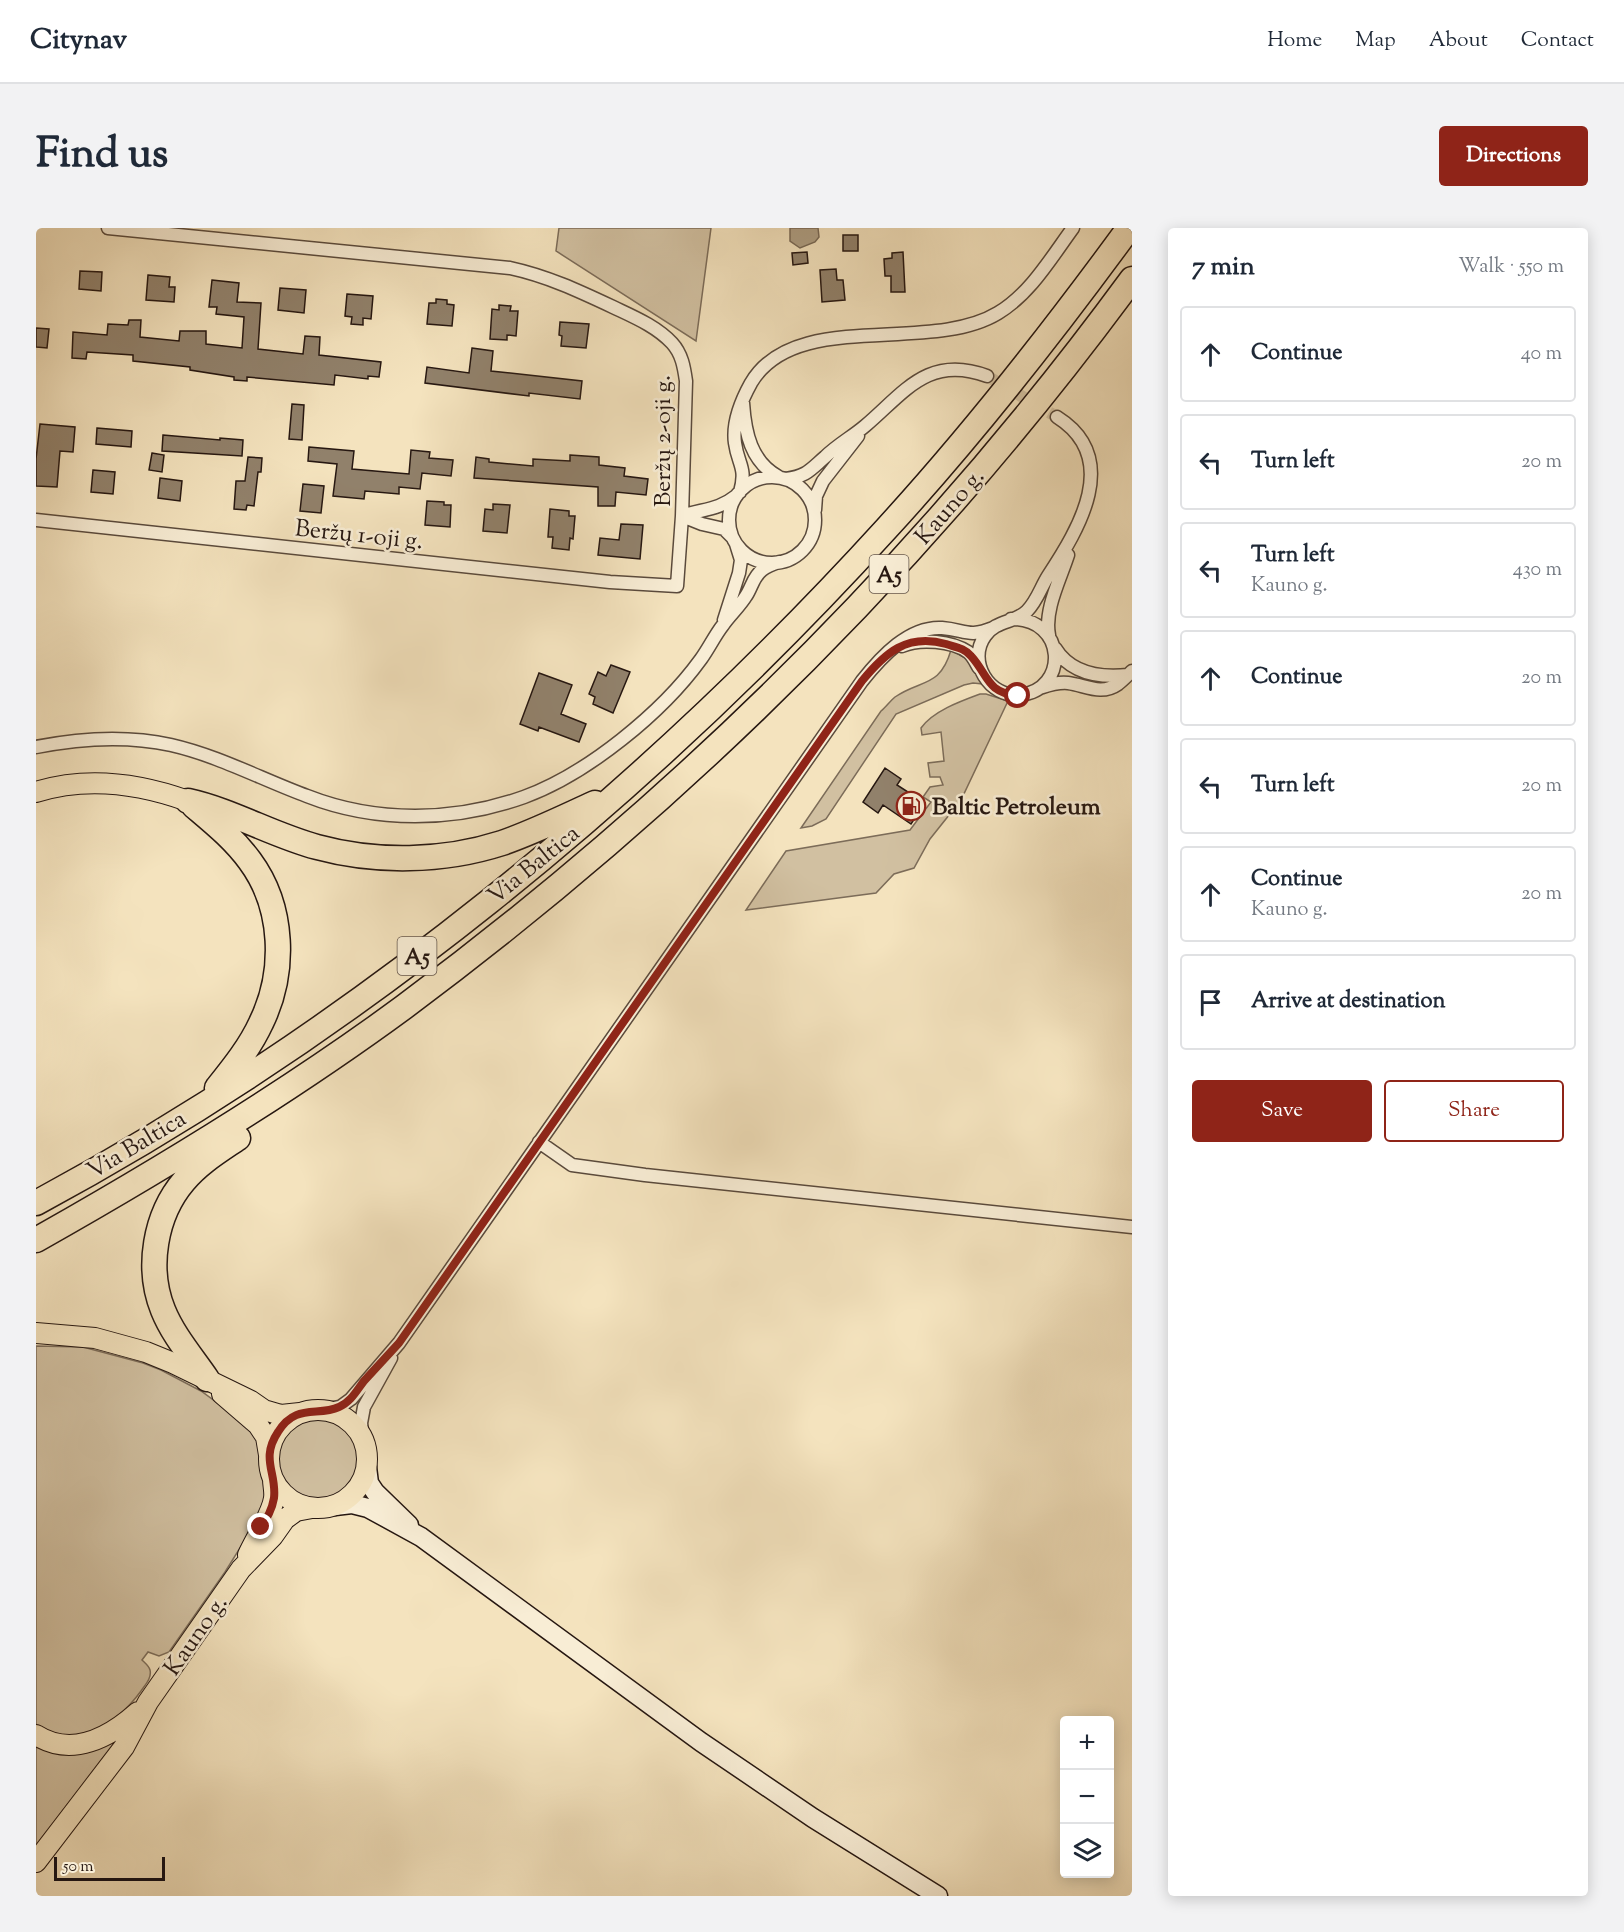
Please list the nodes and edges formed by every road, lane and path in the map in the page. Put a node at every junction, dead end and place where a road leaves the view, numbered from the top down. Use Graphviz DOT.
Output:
graph roads {
  1 [pos="108,228"];
  2 [pos="1073,228"];
  3 [pos="1129,228"];
  4 [pos="1132,279"];
  5 [pos="987,376"];
  6 [pos="743,400"];
  7 [pos="1057,417"];
  8 [pos="865,425"];
  9 [pos="962,443"];
  10 [pos="783,478"];
  11 [pos="739,494"];
  12 [pos="815,513"];
  13 [pos="682,516"];
  14 [pos="36,520"];
  15 [pos="1072,539"];
  16 [pos="735,540"];
  17 [pos="779,562"];
  18 [pos="677,586"];
  19 [pos="1011,619"];
  20 [pos="722,627"];
  21 [pos="993,628"];
  22 [pos="1052,641"];
  23 [pos="893,650"];
  24 [pos="980,669"];
  25 [pos="1130,673"];
  26 [pos="1039,689"];
  27 [pos="36,747"];
  28 [pos="620,791"];
  29 [pos="36,792"];
  30 [pos="188,801"];
  31 [pos="614,839"];
  32 [pos="368,1032"];
  33 [pos="203,1104"];
  34 [pos="539,1143"];
  35 [pos="36,1203"];
  36 [pos="1132,1227"];
  37 [pos="36,1240"];
  38 [pos="36,1333"];
  39 [pos="399,1343"];
  40 [pos="207,1379"];
  41 [pos="322,1410"];
  42 [pos="300,1413"];
  43 [pos="363,1439"];
  44 [pos="269,1455"];
  45 [pos="367,1467"];
  46 [pos="273,1479"];
  47 [pos="335,1506"];
  48 [pos="312,1508"];
  49 [pos="421,1537"];
  50 [pos="242,1569"];
  51 [pos="148,1702"];
  52 [pos="36,1735"];
  53 [pos="36,1862"];
  54 [pos="938,1896"];
  1 -- 13 [label="street, Beržų 2-oji g."];
  2 -- 6 [label="street"];
  3 -- 9 [label="highway, Kauno g. / A5"];
  4 -- 31 [label="highway, Kauno g. / A5"];
  5 -- 8 [label="street"];
  6 -- 10 [label="street"];
  6 -- 11 [label="street"];
  7 -- 15 [label="street"];
  8 -- 10 [label="street"];
  8 -- 12 [label="street"];
  9 -- 28 [label="highway, Via Baltica / A5"];
  10 -- 11 [label="street"];
  10 -- 12 [label="street"];
  11 -- 13 [label="street"];
  11 -- 16 [label="street"];
  12 -- 17 [label="street"];
  13 -- 16 [label="street"];
  13 -- 18 [label="street, Beržų 2-oji g."];
  14 -- 18 [label="street, Beržų 1-oji g."];
  15 -- 19 [label="street"];
  15 -- 22 [label="street"];
  16 -- 17 [label="street"];
  16 -- 20 [label="street"];
  17 -- 20 [label="street"];
  19 -- 21 [label="street"];
  19 -- 22 [label="street"];
  20 -- 27 [label="street"];
  21 -- 23 [label="street"];
  21 -- 24 [label="street"];
  22 -- 25 [label="street"];
  22 -- 26 [label="street"];
  23 -- 24 [label="street"];
  23 -- 34 [label="street"];
  24 -- 26 [label="street"];
  25 -- 26 [label="street"];
  28 -- 30 [label="highway"];
  28 -- 33 [label="highway, Via Baltica / A5"];
  29 -- 30 [label="main road"];
  30 -- 33 [label="highway"];
  31 -- 32 [label="highway, Via Baltica / A5"];
  32 -- 37 [label="highway, Via Baltica / A5"];
  32 -- 40 [label="highway"];
  33 -- 35 [label="highway, Via Baltica / A5"];
  34 -- 36 [label="street"];
  34 -- 39 [label="street"];
  38 -- 40 [label="main road"];
  39 -- 41 [label="street"];
  39 -- 43 [label="street"];
  40 -- 42 [label="main road"];
  40 -- 44 [label="main road"];
  41 -- 42 [label="main road"];
  41 -- 43 [label="main road"];
  42 -- 44 [label="main road"];
  43 -- 45 [label="main road"];
  44 -- 46 [label="main road"];
  45 -- 47 [label="main road"];
  45 -- 49 [label="main road"];
  46 -- 48 [label="main road"];
  46 -- 50 [label="main road, Kauno g."];
  47 -- 48 [label="main road"];
  47 -- 49 [label="main road"];
  48 -- 50 [label="main road, Kauno g."];
  49 -- 54 [label="main road"];
  50 -- 51 [label="main road, Kauno g."];
  51 -- 52 [label="main road"];
  51 -- 53 [label="main road"];
}
